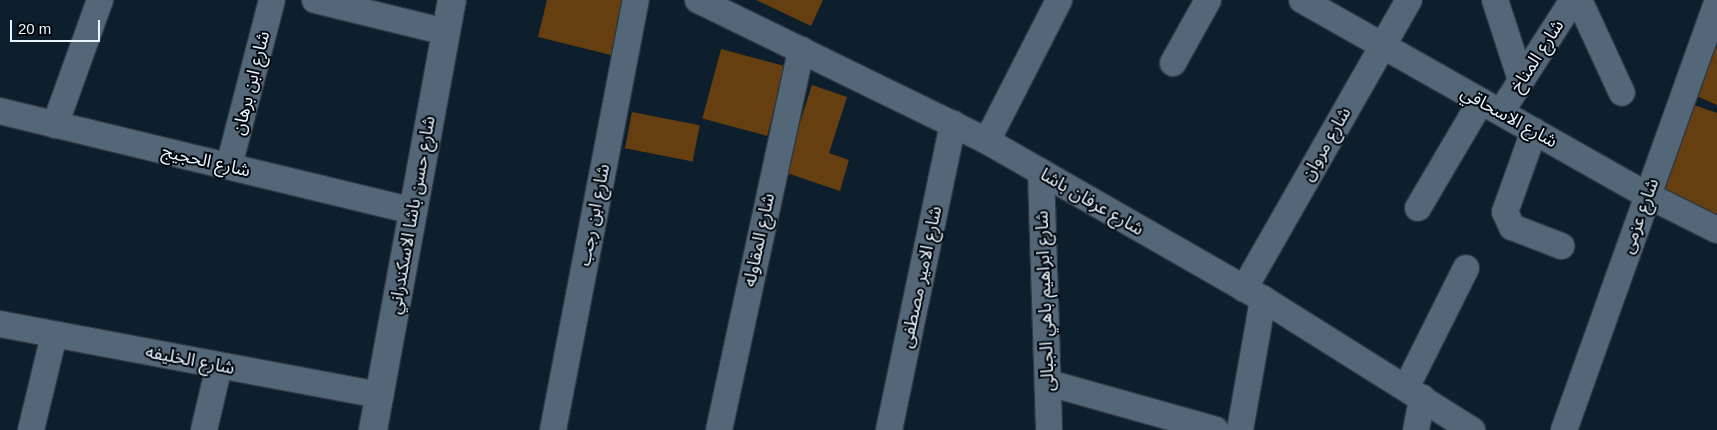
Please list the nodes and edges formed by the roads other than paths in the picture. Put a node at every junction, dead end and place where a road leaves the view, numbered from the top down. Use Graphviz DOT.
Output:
graph roads {
  1 [pos="100,0"];
  2 [pos="272,0"];
  3 [pos="315,0"];
  4 [pos="452,0"];
  5 [pos="636,0"];
  6 [pos="698,0"];
  7 [pos="1059,0"];
  8 [pos="1208,0"];
  9 [pos="1302,0"];
  10 [pos="1409,0"];
  11 [pos="1495,0"];
  12 [pos="1572,0"];
  13 [pos="1579,0"];
  14 [pos="1717,2"];
  15 [pos="742,10"];
  16 [pos="446,32"];
  17 [pos="1382,46"];
  18 [pos="801,50"];
  19 [pos="1173,63"];
  20 [pos="1521,80"];
  21 [pos="1622,93"];
  22 [pos="1491,107"];
  23 [pos="0,111"];
  24 [pos="953,124"];
  25 [pos="55,125"];
  26 [pos="1534,131"];
  27 [pos="987,141"];
  28 [pos="230,166"];
  29 [pos="1041,172"];
  30 [pos="1647,195"];
  31 [pos="1418,208"];
  32 [pos="413,211"];
  33 [pos="1717,230"];
  34 [pos="1561,246"];
  35 [pos="1466,268"];
  36 [pos="1253,294"];
  37 [pos="0,324"];
  38 [pos="54,335"];
  39 [pos="219,366"];
  40 [pos="1049,383"];
  41 [pos="1414,393"];
  42 [pos="380,395"];
  43 [pos="31,430"];
  44 [pos="204,430"];
  45 [pos="373,430"];
  46 [pos="552,430"];
  47 [pos="720,430"];
  48 [pos="889,430"];
  49 [pos="1049,430"];
  50 [pos="1216,430"];
  51 [pos="1240,430"];
  52 [pos="1416,430"];
  53 [pos="1472,430"];
  54 [pos="1564,430"];
  1 -- 25 [label="street"];
  2 -- 28 [label="street, شارع ابن برهان"];
  3 -- 16 [label="street"];
  4 -- 16 [label="street, شارع حسن باشا الاسكندراني"];
  5 -- 46 [label="street, شارع ابن رجب"];
  6 -- 15 [label="street, شارع عرفان باشا"];
  7 -- 27 [label="street"];
  8 -- 19 [label="street"];
  9 -- 17 [label="street, شارع الاسحاقي"];
  10 -- 17 [label="street, شارع مروان"];
  11 -- 20 [label="street"];
  12 -- 20 [label="street, شارع المناخ"];
  13 -- 21 [label="street"];
  14 -- 30 [label="street, شارع عزمى"];
  15 -- 18 [label="street, شارع عرفان باشا"];
  16 -- 32 [label="street, شارع حسن باشا الاسكندراني"];
  17 -- 22 [label="street, شارع الاسحاقي"];
  17 -- 36 [label="street, شارع مروان"];
  18 -- 24 [label="street, شارع عرفان باشا"];
  18 -- 47 [label="street, شارع المقاوله"];
  20 -- 22 [label="street, شارع المناخ"];
  22 -- 26 [label="street, شارع الاسحاقي"];
  22 -- 31 [label="street, شارع المناخ"];
  23 -- 25 [label="street, شارع الحجيج"];
  24 -- 27 [label="street, شارع عرفان باشا"];
  24 -- 48 [label="street, شارع الامير مصطفى"];
  25 -- 28 [label="street, شارع الحجيج"];
  26 -- 30 [label="street, شارع الاسحاقي"];
  26 -- 34 [label="street"];
  27 -- 29 [label="street, شارع عرفان باشا"];
  28 -- 32 [label="street, شارع الحجيج"];
  29 -- 36 [label="street, شارع عرفان باشا"];
  29 -- 40 [label="street, شارع ابراهيم باهي الجبالى"];
  30 -- 33 [label="street, شارع الاسحاقي"];
  30 -- 54 [label="street, شارع عزمى"];
  32 -- 42 [label="street, شارع حسن باشا الاسكندراني"];
  35 -- 41 [label="street"];
  36 -- 41 [label="street, شارع عرفان باشا"];
  36 -- 51 [label="street, شارع مروان"];
  37 -- 38 [label="street, شارع الخليفه"];
  38 -- 39 [label="street, شارع الخليفه"];
  38 -- 43 [label="street"];
  39 -- 42 [label="street, شارع الخليفه"];
  39 -- 44 [label="street"];
  40 -- 49 [label="street, شارع ابراهيم باهي الجبالى"];
  40 -- 50 [label="street"];
  41 -- 52 [label="street"];
  41 -- 53 [label="street, شارع عرفان باشا"];
  42 -- 45 [label="street, شارع حسن باشا الاسكندراني"];
}
